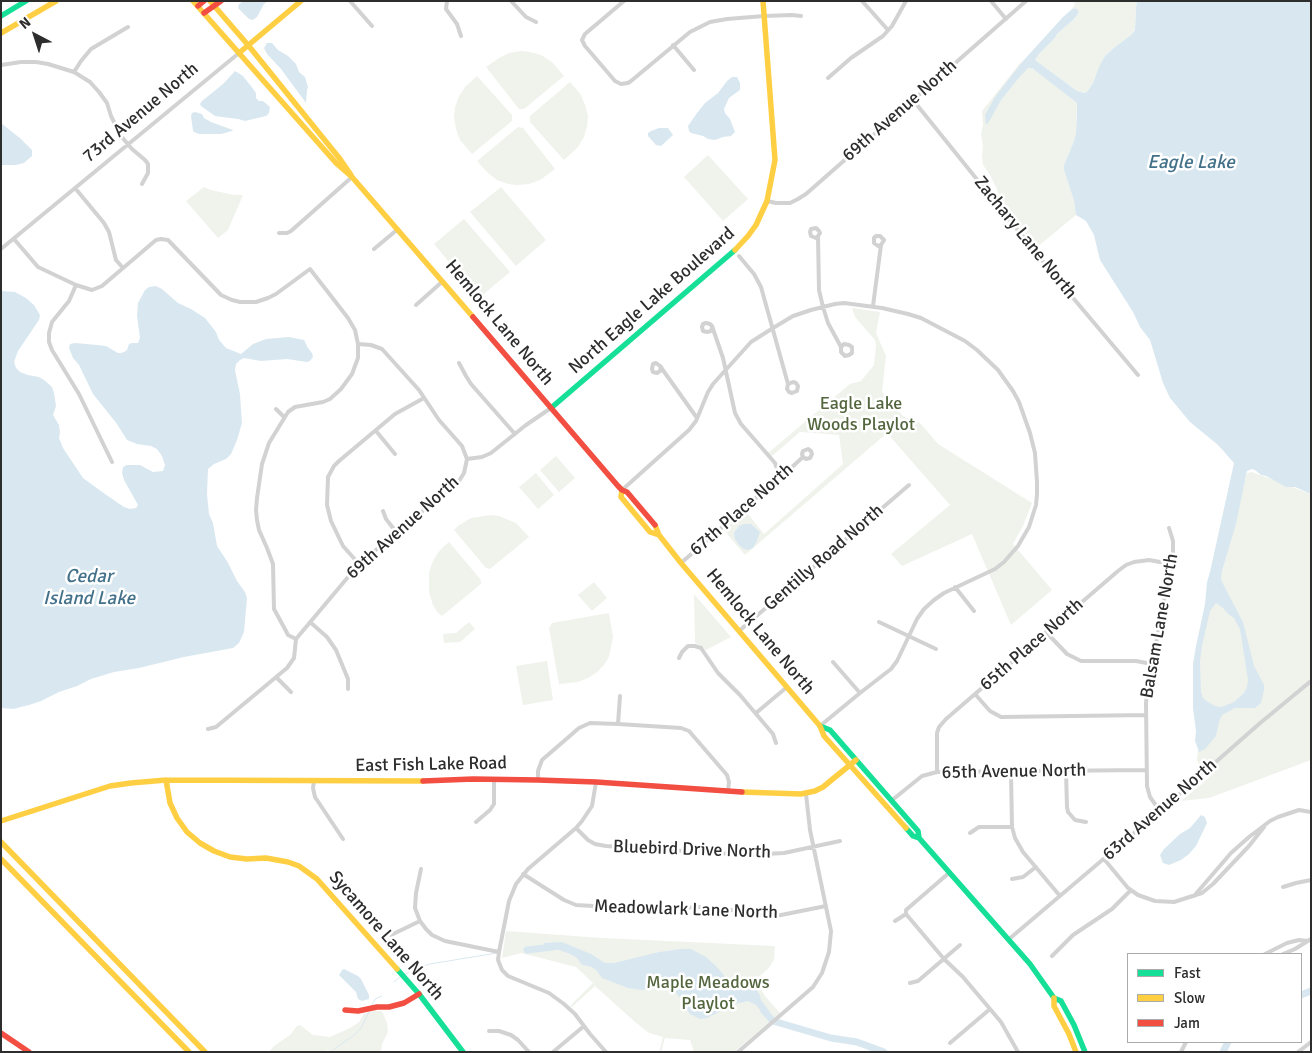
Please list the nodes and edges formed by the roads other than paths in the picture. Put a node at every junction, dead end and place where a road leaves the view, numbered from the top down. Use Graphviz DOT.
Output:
graph roads {
  1 [pos="26,1"];
  2 [pos="56,1"];
  3 [pos="193,1"];
  4 [pos="204,1"];
  5 [pos="221,1"];
  6 [pos="301,1"];
  7 [pos="350,1"];
  8 [pos="447,1"];
  9 [pos="624,1"];
  10 [pos="763,1"];
  11 [pos="862,1"];
  12 [pos="906,1"];
  13 [pos="991,1"];
  14 [pos="1026,1"];
  15 [pos="514,2"];
  16 [pos="212,3"];
  17 [pos="198,6"];
  18 [pos="204,13"];
  19 [pos="1,16"];
  20 [pos="764,16"];
  21 [pos="801,16"];
  22 [pos="1006,19"];
  23 [pos="536,22"];
  24 [pos="372,26"];
  25 [pos="128,27"];
  26 [pos="888,30"];
  27 [pos="1,33"];
  28 [pos="460,36"];
  29 [pos="248,45"];
  30 [pos="673,46"];
  31 [pos="239,53"];
  32 [pos="1,65"];
  33 [pos="694,70"];
  34 [pos="74,72"];
  35 [pos="828,78"];
  36 [pos="913,100"];
  37 [pos="128,144"];
  38 [pos="352,177"];
  39 [pos="142,184"];
  40 [pos="75,188"];
  41 [pos="767,200"];
  42 [pos="398,229"];
  43 [pos="279,233"];
  44 [pos="818,236"];
  45 [pos="14,239"];
  46 [pos="882,245"];
  47 [pos="1,249"];
  48 [pos="374,249"];
  49 [pos="739,256"];
  50 [pos="123,268"];
  51 [pos="443,281"];
  52 [pos="76,285"];
  53 [pos="416,305"];
  54 [pos="873,306"];
  55 [pos="823,307"];
  56 [pos="712,328"];
  57 [pos="773,328"];
  58 [pos="358,344"];
  59 [pos="841,347"];
  60 [pos="459,363"];
  61 [pos="661,367"];
  62 [pos="725,370"];
  63 [pos="1138,375"];
  64 [pos="788,384"];
  65 [pos="424,398"];
  66 [pos="552,408"];
  67 [pos="276,409"];
  68 [pos="284,416"];
  69 [pos="697,418"];
  70 [pos="376,431"];
  71 [pos="515,434"];
  72 [pos="396,454"];
  73 [pos="803,457"];
  74 [pos="467,459"];
  75 [pos="112,462"];
  76 [pos="779,474"];
  77 [pos="909,485"];
  78 [pos="622,490"];
  79 [pos="383,511"];
  80 [pos="1169,528"];
  81 [pos="397,532"];
  82 [pos="682,562"];
  83 [pos="359,564"];
  84 [pos="1171,564"];
  85 [pos="955,586"];
  86 [pos="974,611"];
  87 [pos="310,622"];
  88 [pos="880,622"];
  89 [pos="740,631"];
  90 [pos="1046,632"];
  91 [pos="908,636"];
  92 [pos="296,639"];
  93 [pos="936,649"];
  94 [pos="679,658"];
  95 [pos="834,662"];
  96 [pos="1152,664"];
  97 [pos="276,677"];
  98 [pos="1311,681"];
  99 [pos="787,687"];
  100 [pos="348,689"];
  101 [pos="291,692"];
  102 [pos="860,692"];
  103 [pos="975,694"];
  104 [pos="620,696"];
  105 [pos="756,714"];
  106 [pos="1146,715"];
  107 [pos="618,724"];
  108 [pos="820,726"];
  109 [pos="208,729"];
  110 [pos="776,743"];
  111 [pos="856,760"];
  112 [pos="850,765"];
  113 [pos="1146,770"];
  114 [pos="1066,771"];
  115 [pos="937,772"];
  116 [pos="1011,772"];
  117 [pos="494,779"];
  118 [pos="166,780"];
  119 [pos="538,780"];
  120 [pos="314,781"];
  121 [pos="596,782"];
  122 [pos="728,791"];
  123 [pos="806,794"];
  124 [pos="891,801"];
  125 [pos="1160,812"];
  126 [pos="1311,812"];
  127 [pos="1,821"];
  128 [pos="476,822"];
  129 [pos="1086,822"];
  130 [pos="1012,826"];
  131 [pos="1264,827"];
  132 [pos="576,828"];
  133 [pos="970,832"];
  134 [pos="919,838"];
  135 [pos="343,839"];
  136 [pos="840,841"];
  137 [pos="1,842"];
  138 [pos="814,847"];
  139 [pos="1104,859"];
  140 [pos="1,860"];
  141 [pos="1036,867"];
  142 [pos="421,870"];
  143 [pos="950,872"];
  144 [pos="524,874"];
  145 [pos="1012,879"];
  146 [pos="1311,880"];
  147 [pos="1283,888"];
  148 [pos="1131,890"];
  149 [pos="1060,896"];
  150 [pos="1193,896"];
  151 [pos="826,906"];
  152 [pos="906,914"];
  153 [pos="420,920"];
  154 [pos="895,921"];
  155 [pos="391,935"];
  156 [pos="1008,940"];
  157 [pos="1309,940"];
  158 [pos="960,945"];
  159 [pos="499,952"];
  160 [pos="1267,953"];
  161 [pos="1285,953"];
  162 [pos="1052,956"];
  163 [pos="944,959"];
  164 [pos="910,983"];
  165 [pos="419,994"];
  166 [pos="1054,998"];
  167 [pos="990,1009"];
  168 [pos="344,1010"];
  169 [pos="584,1026"];
  170 [pos="489,1030"];
  171 [pos="1,1033"];
  172 [pos="1311,1042"];
  173 [pos="950,1043"];
  174 [pos="29,1052"];
  175 [pos="188,1052"];
  176 [pos="205,1052"];
  177 [pos="464,1052"];
  178 [pos="529,1052"];
  179 [pos="553,1052"];
  180 [pos="606,1052"];
  181 [pos="738,1052"];
  182 [pos="1018,1052"];
  183 [pos="1076,1052"];
  184 [pos="1085,1052"];
  185 [pos="1298,1052"];
  1 -- 19 [label="main road"];
  2 -- 27 [label="main road"];
  3 -- 17 [label="main road, Hemlock Lane North"];
  4 -- 17 [label="main road"];
  5 -- 16 [label="main road"];
  6 -- 29 [label="main road, 73rd Avenue North"];
  7 -- 24 [label="street"];
  8 -- 28 [label="street"];
  9 -- 30 [label="street"];
  10 -- 20 [label="main road, North Eagle Lake Boulevard"];
  11 -- 26 [label="street"];
  12 -- 26 [label="street"];
  13 -- 22 [label="street"];
  14 -- 22 [label="street, 69th Avenue North"];
  15 -- 23 [label="street"];
  16 -- 18 [label="main road"];
  16 -- 29 [label="main road, Hemlock Lane North"];
  17 -- 18 [label="main road, Hemlock Lane North"];
  18 -- 31 [label="main road, Hemlock Lane North"];
  20 -- 21 [label="street"];
  20 -- 30 [label="street"];
  20 -- 41 [label="main road, North Eagle Lake Boulevard"];
  22 -- 36 [label="street, 69th Avenue North"];
  25 -- 34 [label="street"];
  26 -- 35 [label="street"];
  29 -- 31 [label="main road, 73rd Avenue North"];
  29 -- 38 [label="main road, Hemlock Lane North"];
  30 -- 33 [label="street"];
  31 -- 37 [label="street, 73rd Avenue North"];
  31 -- 38 [label="main road, Hemlock Lane North"];
  32 -- 34 [label="street"];
  34 -- 37 [label="street"];
  36 -- 41 [label="street, 69th Avenue North"];
  36 -- 63 [label="street, Zachary Lane North"];
  37 -- 39 [label="street"];
  37 -- 40 [label="street, 73rd Avenue North"];
  38 -- 42 [label="main road, Hemlock Lane North"];
  38 -- 43 [label="street"];
  40 -- 45 [label="street, 73rd Avenue North"];
  40 -- 50 [label="street"];
  41 -- 66 [label="main road, North Eagle Lake Boulevard"];
  42 -- 48 [label="street"];
  42 -- 51 [label="main road, Hemlock Lane North"];
  44 -- 55 [label="street"];
  45 -- 47 [label="street, 73rd Avenue North"];
  45 -- 52 [label="street"];
  46 -- 54 [label="street"];
  49 -- 57 [label="street"];
  50 -- 52 [label="street"];
  50 -- 58 [label="street"];
  51 -- 53 [label="street"];
  51 -- 66 [label="main road, Hemlock Lane North"];
  52 -- 75 [label="street"];
  54 -- 55 [label="street"];
  54 -- 85 [label="street"];
  55 -- 57 [label="street"];
  55 -- 59 [label="street"];
  56 -- 62 [label="street"];
  57 -- 62 [label="street"];
  57 -- 64 [label="street"];
  58 -- 65 [label="street"];
  58 -- 68 [label="street"];
  60 -- 71 [label="street"];
  61 -- 69 [label="street"];
  62 -- 69 [label="street"];
  62 -- 76 [label="street"];
  65 -- 70 [label="street"];
  65 -- 74 [label="street"];
  66 -- 71 [label="street, 69th Avenue North"];
  66 -- 78 [label="main road, Hemlock Lane North"];
  67 -- 68 [label="street"];
  68 -- 92 [label="street"];
  69 -- 78 [label="street"];
  70 -- 72 [label="street"];
  70 -- 83 [label="street"];
  71 -- 74 [label="street, 69th Avenue North"];
  73 -- 76 [label="street, 67th Place North"];
  74 -- 81 [label="street, 69th Avenue North"];
  76 -- 82 [label="street, 67th Place North"];
  77 -- 89 [label="street, Gentilly Road North"];
  78 -- 82 [label="main road, Hemlock Lane North"];
  79 -- 81 [label="street"];
  80 -- 84 [label="street, Balsam Lane North"];
  81 -- 83 [label="street, 69th Avenue North"];
  82 -- 89 [label="main road, Hemlock Lane North"];
  83 -- 87 [label="street, 69th Avenue North"];
  84 -- 90 [label="street, 65th Place North"];
  84 -- 96 [label="street, Balsam Lane North"];
  85 -- 86 [label="street"];
  85 -- 91 [label="street"];
  87 -- 92 [label="street, 69th Avenue North"];
  87 -- 100 [label="street"];
  88 -- 91 [label="street"];
  89 -- 99 [label="main road, Hemlock Lane North"];
  90 -- 96 [label="street"];
  90 -- 103 [label="street, 65th Place North"];
  91 -- 93 [label="street"];
  91 -- 102 [label="street"];
  92 -- 97 [label="street, 69th Avenue North"];
  94 -- 105 [label="street"];
  95 -- 102 [label="street"];
  96 -- 106 [label="street, Balsam Lane North"];
  97 -- 101 [label="street"];
  97 -- 109 [label="street, 69th Avenue North"];
  98 -- 125 [label="street, 63rd Avenue North"];
  99 -- 105 [label="street"];
  99 -- 108 [label="main road, Hemlock Lane North"];
  102 -- 108 [label="street"];
  103 -- 106 [label="street"];
  103 -- 115 [label="street, 65th Place North"];
  104 -- 107 [label="street"];
  105 -- 110 [label="street"];
  106 -- 113 [label="street, Balsam Lane North"];
  107 -- 119 [label="street"];
  107 -- 122 [label="street"];
  108 -- 111 [label="main road, Hemlock Lane North"];
  108 -- 112 [label="main road, Hemlock Lane North"];
  111 -- 112 [label="main road, East Fish Lake Road"];
  111 -- 124 [label="main road, Hemlock Lane North"];
  112 -- 123 [label="main road, East Fish Lake Road"];
  112 -- 134 [label="main road, Hemlock Lane North"];
  113 -- 114 [label="street, 65th Avenue North"];
  113 -- 125 [label="street, Balsam Lane North"];
  114 -- 116 [label="street, 65th Avenue North"];
  114 -- 129 [label="street"];
  115 -- 116 [label="street, 65th Avenue North"];
  115 -- 124 [label="street, 65th Avenue North"];
  116 -- 130 [label="street"];
  117 -- 119 [label="main road, East Fish Lake Road"];
  117 -- 120 [label="main road, East Fish Lake Road"];
  117 -- 128 [label="street"];
  118 -- 120 [label="main road, East Fish Lake Road"];
  118 -- 127 [label="main road, East Fish Lake Road"];
  118 -- 165 [label="main road, Sycamore Lane North"];
  119 -- 121 [label="main road, East Fish Lake Road"];
  120 -- 135 [label="street"];
  121 -- 122 [label="main road, East Fish Lake Road"];
  121 -- 132 [label="street"];
  122 -- 123 [label="main road, East Fish Lake Road"];
  123 -- 138 [label="street"];
  124 -- 134 [label="main road, Hemlock Lane North"];
  125 -- 139 [label="street, 63rd Avenue North"];
  126 -- 131 [label="street"];
  130 -- 133 [label="street"];
  130 -- 141 [label="street"];
  131 -- 150 [label="street"];
  131 -- 150 [label="street"];
  132 -- 138 [label="street, Bluebird Drive North"];
  132 -- 144 [label="street"];
  134 -- 143 [label="main road, Hemlock Lane North"];
  136 -- 138 [label="street, Bluebird Drive North"];
  137 -- 176 [label="main road"];
  138 -- 151 [label="street"];
  139 -- 148 [label="street"];
  139 -- 149 [label="street, 63rd Avenue North"];
  140 -- 175 [label="main road"];
  141 -- 145 [label="street"];
  141 -- 149 [label="street"];
  142 -- 153 [label="street"];
  143 -- 152 [label="street"];
  143 -- 156 [label="main road, Hemlock Lane North"];
  144 -- 151 [label="street, Meadowlark Lane North"];
  144 -- 159 [label="street"];
  146 -- 147 [label="street"];
  148 -- 150 [label="street"];
  148 -- 162 [label="street"];
  149 -- 156 [label="street, 63rd Avenue North"];
  151 -- 181 [label="street"];
  152 -- 154 [label="street"];
  152 -- 163 [label="street"];
  153 -- 155 [label="street"];
  153 -- 159 [label="street"];
  156 -- 166 [label="main road, Hemlock Lane North"];
  157 -- 160 [label="street"];
  157 -- 161 [label="street"];
  158 -- 163 [label="street"];
  159 -- 169 [label="street"];
  163 -- 164 [label="street"];
  163 -- 167 [label="street"];
  165 -- 168 [label="main road"];
  165 -- 177 [label="main road, Sycamore Lane North"];
  166 -- 183 [label="main road, Hemlock Lane North"];
  166 -- 184 [label="main road, Hemlock Lane North"];
  167 -- 173 [label="street"];
  167 -- 182 [label="street"];
  169 -- 179 [label="street"];
  169 -- 180 [label="street"];
  170 -- 178 [label="street"];
  171 -- 174 [label="main road"];
  172 -- 185 [label="street"];
}
